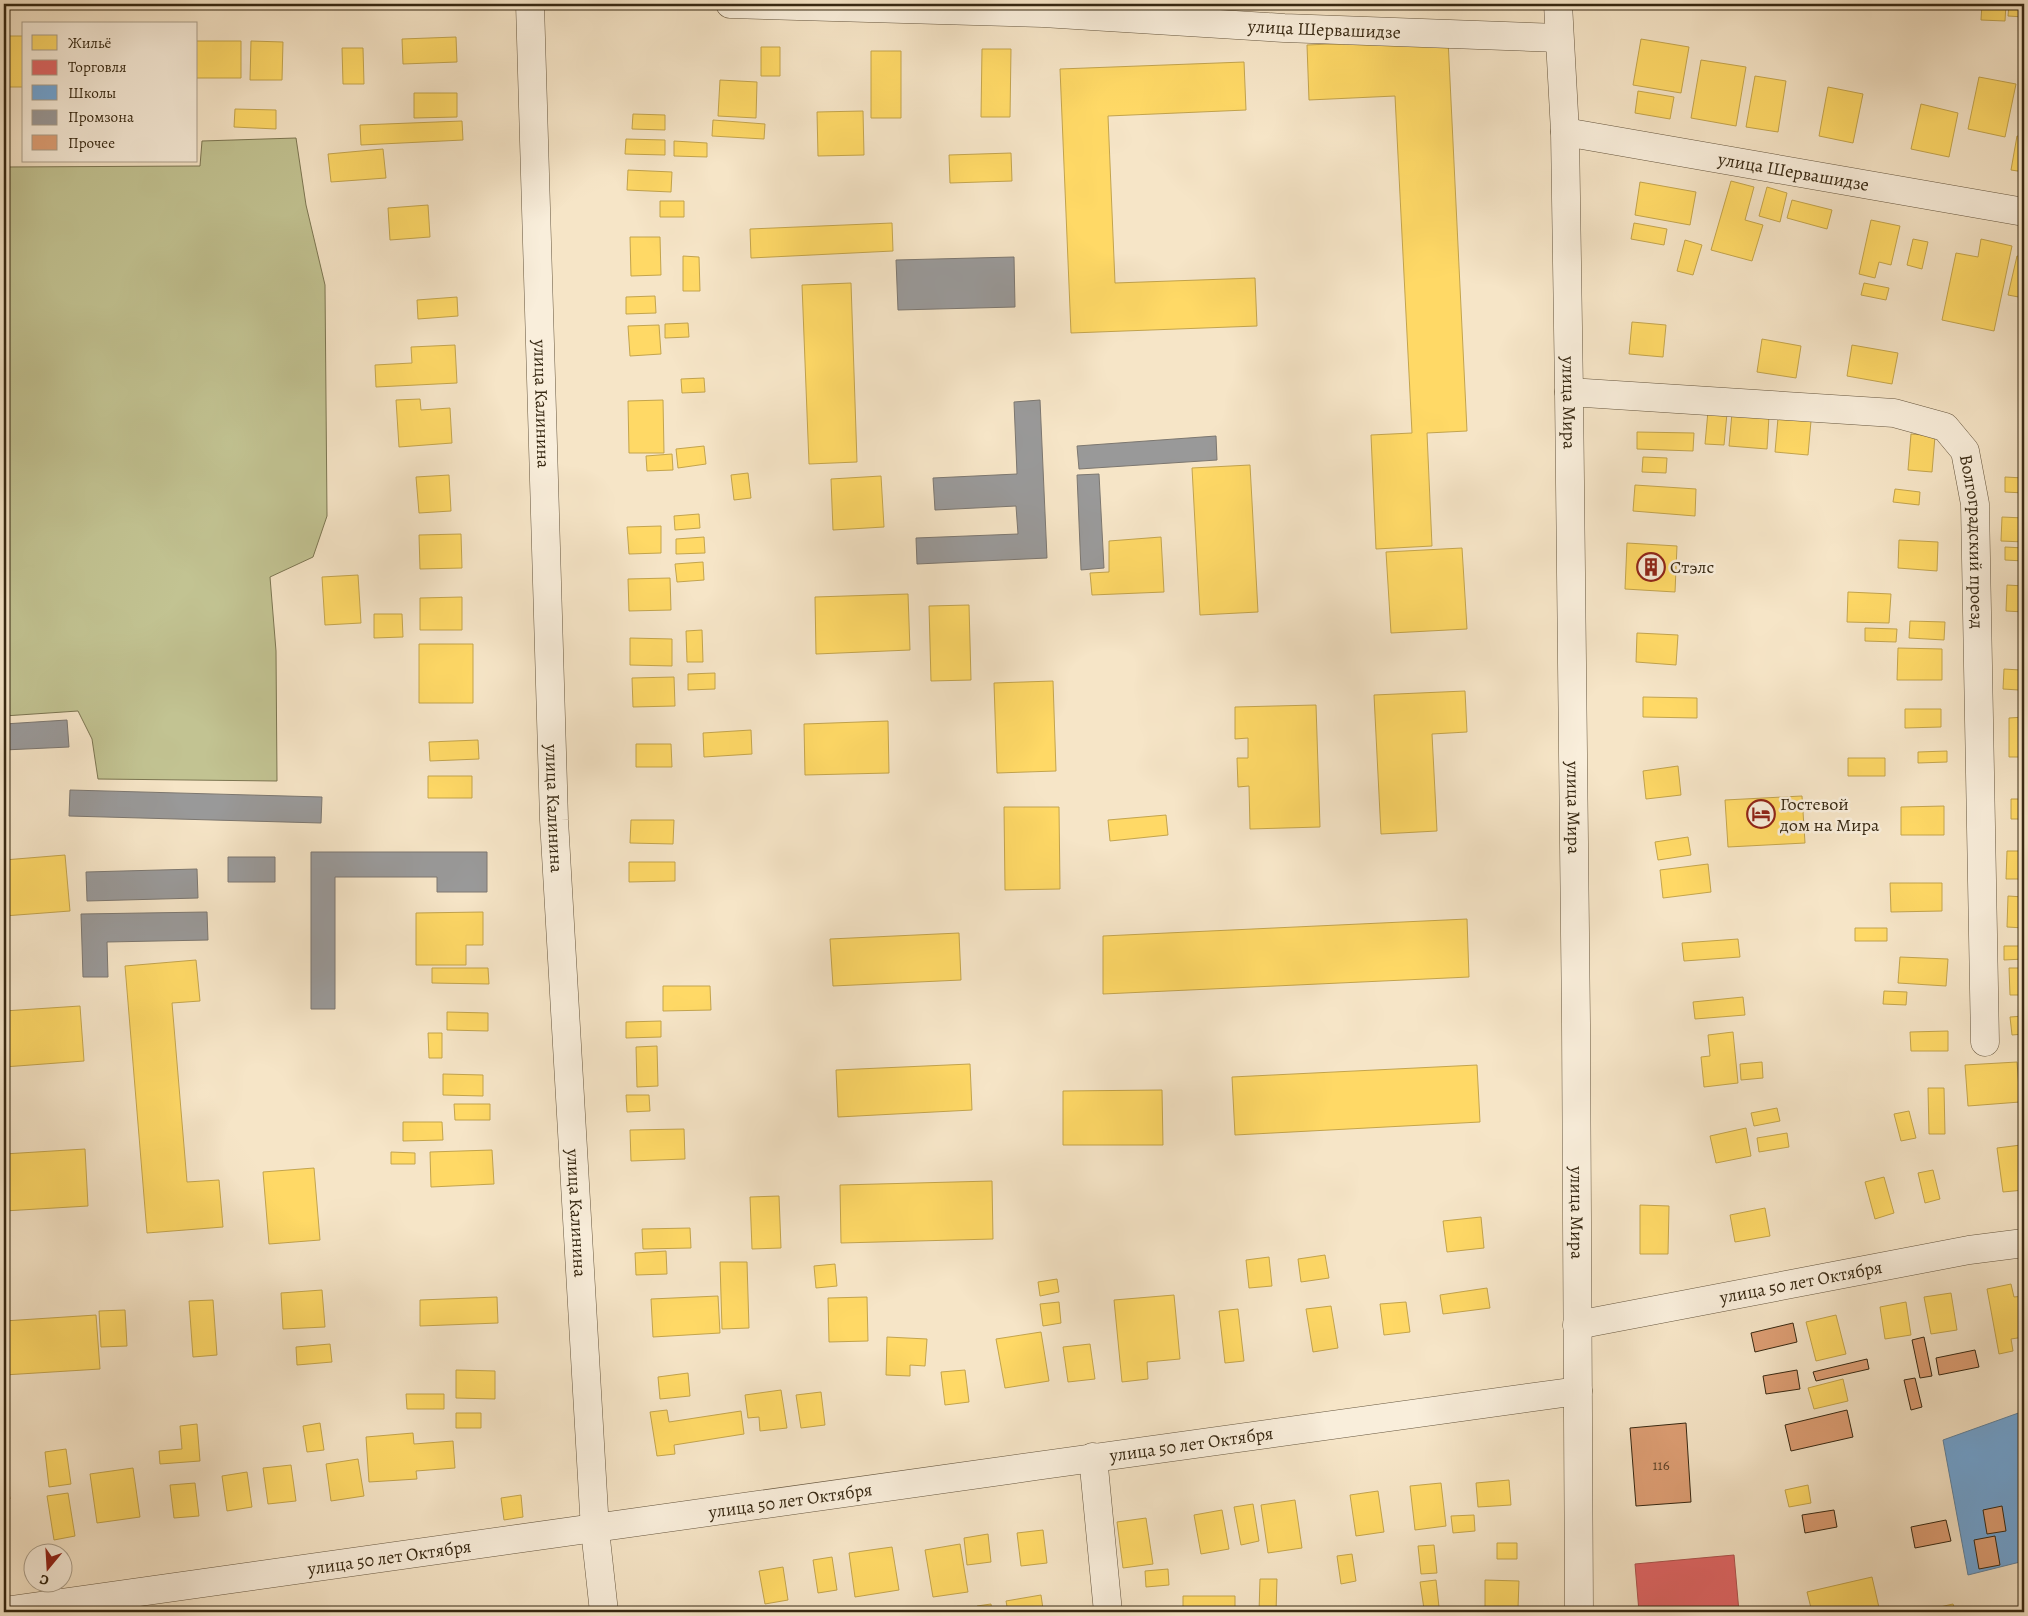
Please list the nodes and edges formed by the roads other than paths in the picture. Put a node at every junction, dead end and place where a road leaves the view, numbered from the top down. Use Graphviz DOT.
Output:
graph roads {
  1 [pos="530,4"];
  2 [pos="730,4"];
  3 [pos="1558,4"];
  4 [pos="1559,38"];
  5 [pos="1565,132"];
  6 [pos="2024,212"];
  7 [pos="1569,392"];
  8 [pos="1985,1042"];
  9 [pos="2024,1243"];
  10 [pos="1577,1325"];
  11 [pos="1578,1391"];
  12 [pos="1093,1457"];
  13 [pos="595,1530"];
  14 [pos="4,1612"];
  15 [pos="604,1612"];
  16 [pos="1108,1612"];
  17 [pos="1579,1612"];
  1 -- 13 [label="street, улица Калинина"];
  2 -- 4 [label="street, улица Шервашидзе"];
  3 -- 4 [label="street, улица Мира"];
  4 -- 5 [label="street, улица Мира"];
  5 -- 6 [label="street, улица Шервашидзе"];
  5 -- 7 [label="street, улица Мира"];
  7 -- 8 [label="street, Волгоградский проезд"];
  7 -- 10 [label="street, улица Мира"];
  9 -- 10 [label="street, улица 50 лет Октября"];
  10 -- 11 [label="street, улица Мира"];
  11 -- 12 [label="street, улица 50 лет Октября"];
  11 -- 17 [label="street, улица Мира"];
  12 -- 13 [label="street, улица 50 лет Октября"];
  12 -- 16 [label="street"];
  13 -- 14 [label="street, улица 50 лет Октября"];
  13 -- 15 [label="street, улица Калинина"];
}
